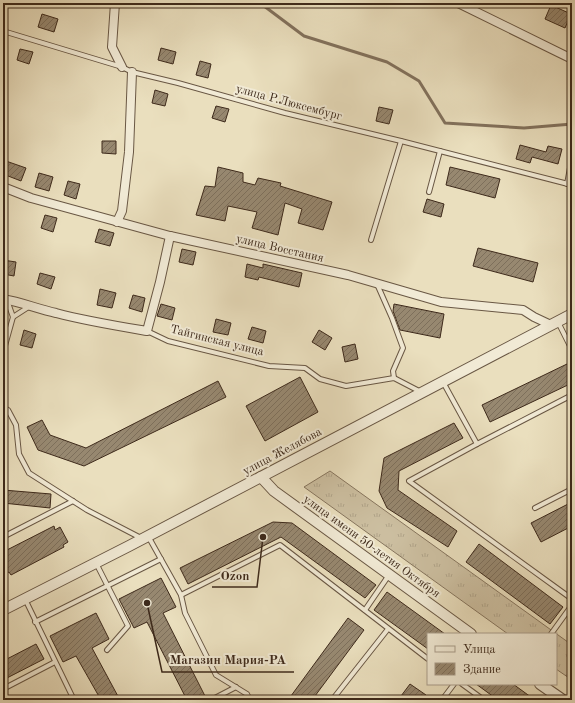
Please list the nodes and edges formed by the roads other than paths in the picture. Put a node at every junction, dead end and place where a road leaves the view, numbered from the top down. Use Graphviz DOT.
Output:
graph roads {
  1 [pos="115,3"];
  2 [pos="458,3"];
  3 [pos="3,31"];
  4 [pos="572,59"];
  5 [pos="122,67"];
  6 [pos="132,72"];
  7 [pos="401,141"];
  8 [pos="440,151"];
  9 [pos="572,157"];
  10 [pos="570,185"];
  11 [pos="3,187"];
  12 [pos="429,192"];
  13 [pos="117,222"];
  14 [pos="170,236"];
  15 [pos="371,240"];
  16 [pos="376,283"];
  17 [pos="5,299"];
  18 [pos="31,306"];
  19 [pos="572,314"];
  20 [pos="13,317"];
  21 [pos="554,323"];
  22 [pos="147,331"];
  23 [pos="572,350"];
  24 [pos="3,353"];
  25 [pos="394,378"];
  26 [pos="443,382"];
  27 [pos="421,392"];
  28 [pos="572,395"];
  29 [pos="3,407"];
  30 [pos="477,444"];
  31 [pos="261,477"];
  32 [pos="572,489"];
  33 [pos="73,500"];
  34 [pos="535,508"];
  35 [pos="3,537"];
  36 [pos="144,537"];
  37 [pos="161,558"];
  38 [pos="96,562"];
  39 [pos="390,575"];
  40 [pos="107,585"];
  41 [pos="181,595"];
  42 [pos="24,599"];
  43 [pos="572,599"];
  44 [pos="572,605"];
  45 [pos="3,610"];
  46 [pos="365,610"];
  47 [pos="35,622"];
  48 [pos="388,629"];
  49 [pos="470,633"];
  50 [pos="552,633"];
  51 [pos="108,650"];
  52 [pos="427,658"];
  53 [pos="55,662"];
  54 [pos="453,685"];
  55 [pos="463,685"];
  56 [pos="541,685"];
  57 [pos="236,687"];
  58 [pos="3,689"];
  59 [pos="558,699"];
  60 [pos="74,700"];
  61 [pos="211,700"];
  62 [pos="250,700"];
  63 [pos="332,700"];
  64 [pos="442,700"];
  65 [pos="484,700"];
  1 -- 5 [label="street"];
  2 -- 4 [label="street"];
  3 -- 5 [label="lane, улица Р.Люксембург"];
  5 -- 6 [label="lane, улица Р.Люксембург"];
  6 -- 7 [label="lane, улица Р.Люксембург"];
  6 -- 13 [label="street"];
  7 -- 8 [label="lane, улица Р.Люксембург"];
  7 -- 15 [label="lane"];
  8 -- 10 [label="lane, улица Р.Люксембург"];
  8 -- 12 [label="lane"];
  9 -- 10 [label="lane"];
  11 -- 13 [label="street, улица Восстания"];
  13 -- 14 [label="street, улица Восстания"];
  14 -- 16 [label="street, улица Восстания"];
  14 -- 22 [label="street"];
  16 -- 21 [label="street, улица Восстания"];
  16 -- 25 [label="lane"];
  17 -- 18 [label="street, Тайгинская улица"];
  17 -- 20 [label="lane"];
  18 -- 20 [label="lane"];
  18 -- 22 [label="street, Тайгинская улица"];
  19 -- 21 [label="street, улица Желябова"];
  20 -- 24 [label="lane"];
  21 -- 23 [label="lane"];
  21 -- 26 [label="street, улица Желябова"];
  22 -- 25 [label="lane, Тайгинская улица"];
  25 -- 27 [label="lane"];
  26 -- 27 [label="street, улица Желябова"];
  26 -- 30 [label="lane"];
  27 -- 31 [label="street, улица Желябова"];
  28 -- 30 [label="lane"];
  29 -- 33 [label="lane"];
  30 -- 43 [label="lane"];
  31 -- 36 [label="street, улица Желябова"];
  31 -- 39 [label="street, улица имени 50-летия Октября"];
  32 -- 34 [label="lane"];
  33 -- 35 [label="lane"];
  33 -- 36 [label="lane"];
  36 -- 37 [label="lane"];
  36 -- 38 [label="street, улица Желябова"];
  37 -- 40 [label="lane"];
  37 -- 41 [label="lane"];
  38 -- 40 [label="lane"];
  38 -- 42 [label="street, улица Желябова"];
  39 -- 46 [label="lane"];
  39 -- 49 [label="street, улица имени 50-летия Октября"];
  40 -- 47 [label="lane"];
  40 -- 51 [label="lane"];
  41 -- 46 [label="lane"];
  41 -- 57 [label="lane"];
  42 -- 45 [label="street, улица Желябова"];
  42 -- 47 [label="lane"];
  44 -- 50 [label="lane"];
  46 -- 48 [label="lane"];
  47 -- 53 [label="lane"];
  48 -- 52 [label="lane"];
  48 -- 63 [label="lane"];
  53 -- 58 [label="lane"];
  53 -- 60 [label="lane"];
  54 -- 64 [label="lane"];
  55 -- 65 [label="lane"];
  56 -- 59 [label="street"];
  57 -- 61 [label="lane"];
  57 -- 62 [label="lane"];
}
